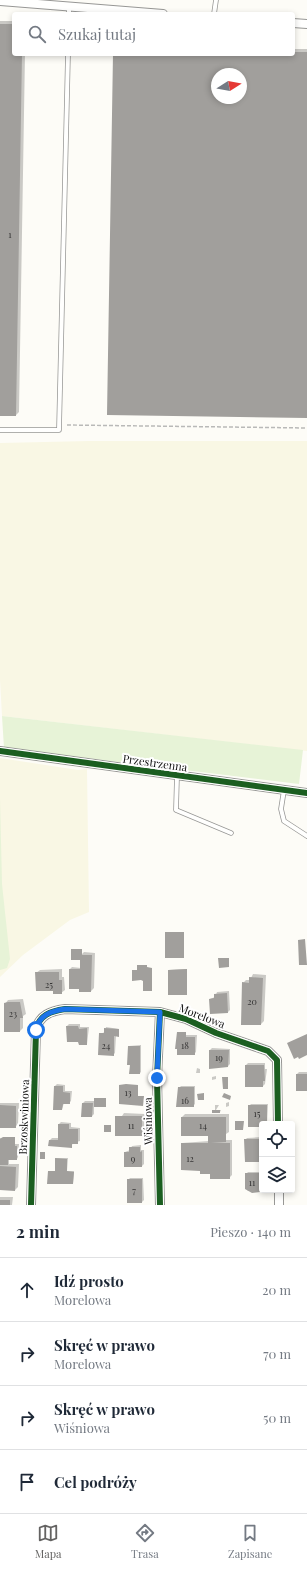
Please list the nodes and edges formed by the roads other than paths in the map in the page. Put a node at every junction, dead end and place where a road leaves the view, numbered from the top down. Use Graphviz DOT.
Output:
graph roads {
  1 [pos="216,0"];
  2 [pos="5,1"];
  3 [pos="69,10"];
  4 [pos="116,12"];
  5 [pos="214,12"];
  6 [pos="295,23"];
  7 [pos="307,24"];
  8 [pos="68,56"];
  9 [pos="0,430"];
  10 [pos="0,751"];
  11 [pos="177,776"];
  12 [pos="284,790"];
  13 [pos="307,793"];
  14 [pos="231,833"];
  15 [pos="307,836"];
  16 [pos="160,1012"];
  17 [pos="36,1030"];
  18 [pos="278,1121"];
  19 [pos="279,1193"];
  20 [pos="31,1205"];
  21 [pos="160,1205"];
  22 [pos="279,1205"];
  1 -- 5 [label="lane"];
  2 -- 3 [label="street"];
  3 -- 4 [label="street"];
  6 -- 7 [label="street"];
  8 -- 9 [label="lane"];
  10 -- 11 [label="street, Przestrzenna"];
  11 -- 12 [label="street, Przestrzenna"];
  11 -- 14 [label="lane"];
  12 -- 13 [label="street, Przestrzenna"];
  12 -- 15 [label="lane"];
  16 -- 17 [label="street, Morelowa"];
  16 -- 18 [label="street, Morelowa"];
  16 -- 21 [label="street, Wiśniowa"];
  17 -- 20 [label="street, Brzoskwiniowa"];
  19 -- 22 [label="street"];
}
